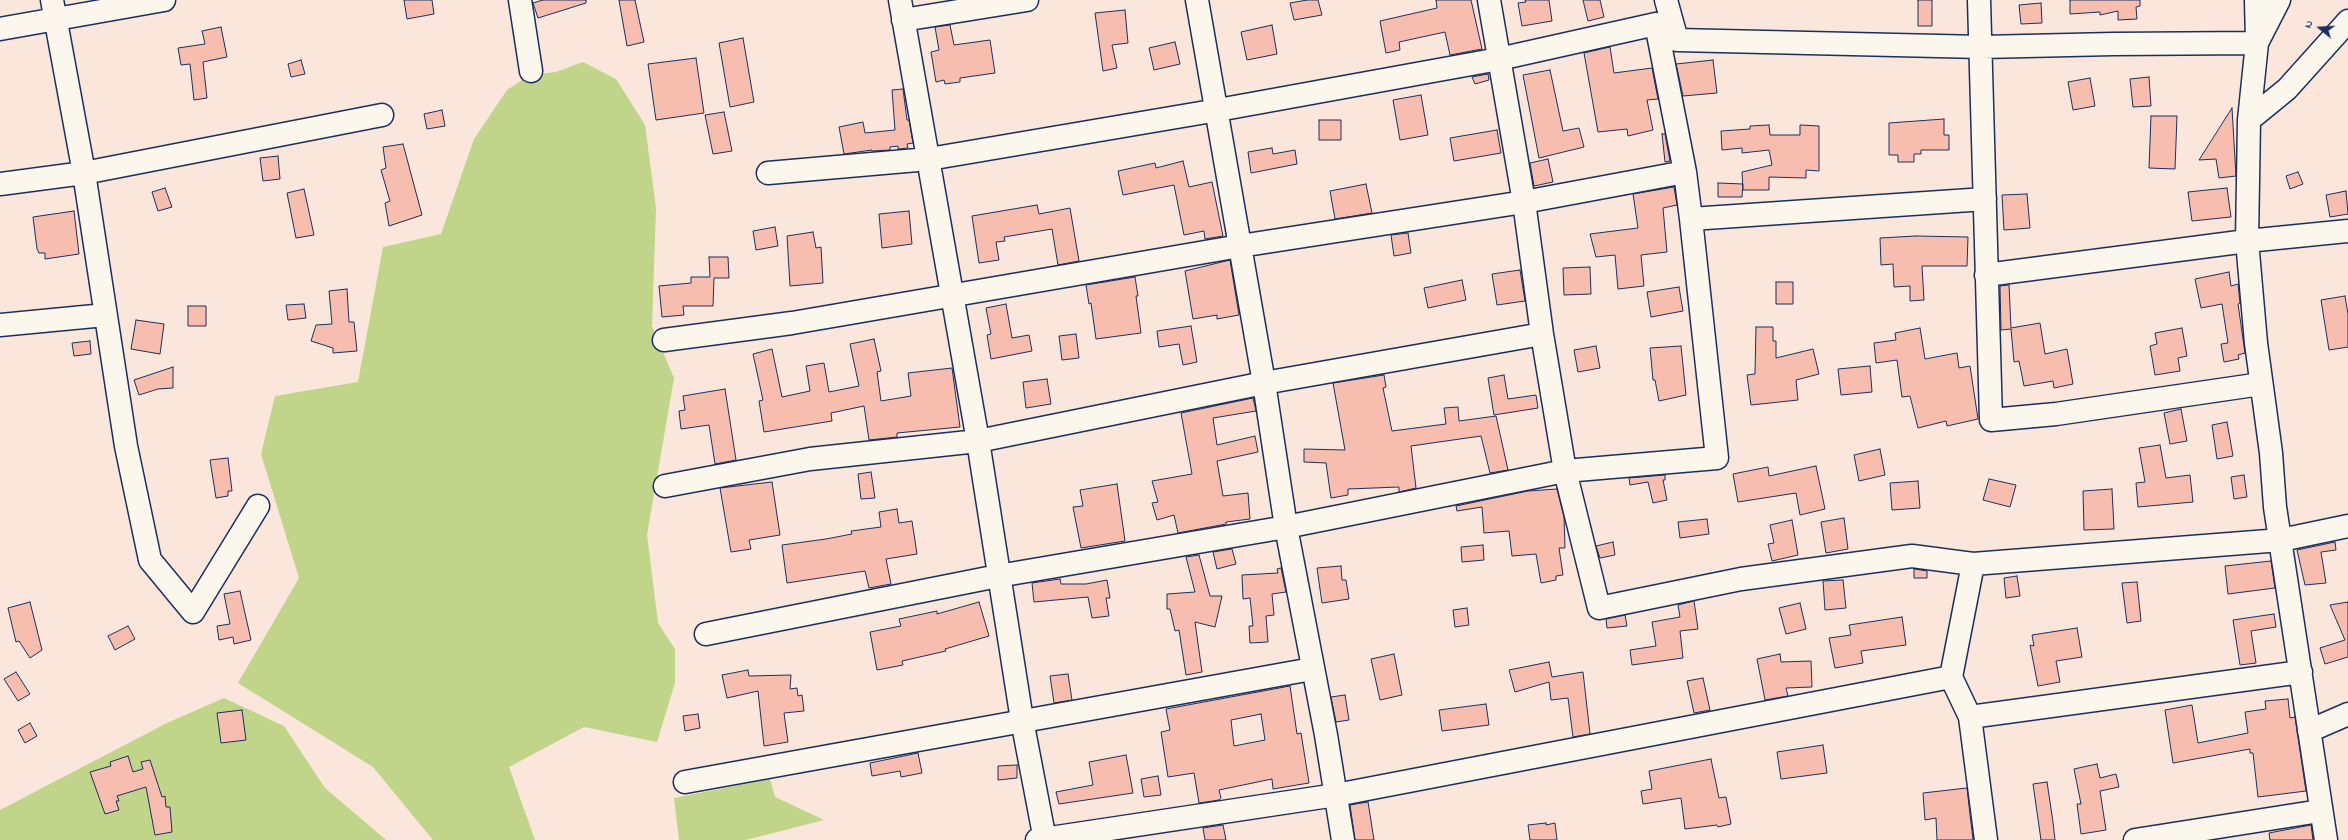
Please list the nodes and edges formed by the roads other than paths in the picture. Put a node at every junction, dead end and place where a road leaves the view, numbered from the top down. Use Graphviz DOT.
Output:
graph roads {
  1 [pos="164,0"];
  2 [pos="520,0"];
  3 [pos="1027,0"];
  4 [pos="1197,0"];
  5 [pos="1489,0"];
  6 [pos="1666,0"];
  7 [pos="1979,0"];
  8 [pos="2256,0"];
  9 [pos="2279,0"];
  10 [pos="53,10"];
  11 [pos="901,10"];
  12 [pos="2348,21"];
  13 [pos="1656,24"];
  14 [pos="0,29"];
  15 [pos="1677,40"];
  16 [pos="2257,43"];
  17 [pos="1982,47"];
  18 [pos="1499,59"];
  19 [pos="532,71"];
  20 [pos="1218,110"];
  21 [pos="382,115"];
  22 [pos="2249,120"];
  23 [pos="929,159"];
  24 [pos="84,172"];
  25 [pos="1685,172"];
  26 [pos="768,173"];
  27 [pos="0,184"];
  28 [pos="1985,199"];
  29 [pos="1524,202"];
  30 [pos="1691,219"];
  31 [pos="2348,231"];
  32 [pos="2247,241"];
  33 [pos="1240,246"];
  34 [pos="1986,275"];
  35 [pos="953,295"];
  36 [pos="104,315"];
  37 [pos="0,325"];
  38 [pos="1542,334"];
  39 [pos="664,340"];
  40 [pos="1264,383"];
  41 [pos="2261,384"];
  42 [pos="978,441"];
  43 [pos="1565,471"];
  44 [pos="665,486"];
  45 [pos="258,506"];
  46 [pos="1286,526"];
  47 [pos="2348,526"];
  48 [pos="2281,540"];
  49 [pos="1973,564"];
  50 [pos="998,576"];
  51 [pos="706,634"];
  52 [pos="1312,669"];
  53 [pos="2301,672"];
  54 [pos="1951,677"];
  55 [pos="2348,714"];
  56 [pos="1970,717"];
  57 [pos="1022,720"];
  58 [pos="2309,731"];
  59 [pos="686,782"];
  60 [pos="1336,795"];
  61 [pos="2320,811"];
  62 [pos="1042,839"];
  63 [pos="1342,840"];
  64 [pos="1986,840"];
  65 [pos="2135,840"];
  66 [pos="2326,840"];
  1 -- 10 [label="street"];
  2 -- 19 [label="street"];
  3 -- 11 [label="street"];
  4 -- 20 [label="street"];
  5 -- 18 [label="street"];
  6 -- 15 [label="street"];
  7 -- 17 [label="street"];
  8 -- 16 [label="street"];
  9 -- 16 [label="street"];
  10 -- 14 [label="street"];
  10 -- 24 [label="street"];
  11 -- 23 [label="street"];
  12 -- 22 [label="street"];
  13 -- 15 [label="street"];
  13 -- 18 [label="street"];
  13 -- 25 [label="street"];
  15 -- 17 [label="street"];
  16 -- 17 [label="street"];
  16 -- 22 [label="street"];
  17 -- 28 [label="street"];
  18 -- 20 [label="street"];
  18 -- 29 [label="street"];
  20 -- 23 [label="street"];
  20 -- 33 [label="street"];
  21 -- 24 [label="street"];
  22 -- 32 [label="street"];
  23 -- 26 [label="street"];
  23 -- 35 [label="street"];
  24 -- 27 [label="street"];
  24 -- 36 [label="street"];
  25 -- 29 [label="street"];
  25 -- 30 [label="street"];
  28 -- 30 [label="street"];
  28 -- 34 [label="street"];
  29 -- 33 [label="street"];
  29 -- 38 [label="street"];
  30 -- 43 [label="street"];
  31 -- 32 [label="street"];
  32 -- 34 [label="street"];
  32 -- 41 [label="street"];
  33 -- 35 [label="street"];
  33 -- 40 [label="street"];
  34 -- 41 [label="street"];
  35 -- 39 [label="street"];
  35 -- 42 [label="street"];
  36 -- 37 [label="street"];
  36 -- 45 [label="street"];
  38 -- 40 [label="street"];
  38 -- 43 [label="street"];
  40 -- 42 [label="street"];
  40 -- 46 [label="street"];
  41 -- 48 [label="street"];
  42 -- 44 [label="street"];
  42 -- 50 [label="street"];
  43 -- 46 [label="street"];
  43 -- 49 [label="street"];
  46 -- 50 [label="street"];
  46 -- 52 [label="street"];
  47 -- 48 [label="street"];
  48 -- 49 [label="street"];
  48 -- 53 [label="street"];
  49 -- 54 [label="street"];
  50 -- 51 [label="street"];
  50 -- 57 [label="street"];
  52 -- 57 [label="street"];
  52 -- 60 [label="street"];
  53 -- 56 [label="street"];
  53 -- 58 [label="street"];
  54 -- 56 [label="street"];
  54 -- 60 [label="street"];
  55 -- 58 [label="street"];
  56 -- 64 [label="street"];
  57 -- 59 [label="street"];
  57 -- 62 [label="street"];
  58 -- 61 [label="street"];
  60 -- 62 [label="street"];
  60 -- 63 [label="street"];
  61 -- 65 [label="street"];
  61 -- 66 [label="street"];
}
